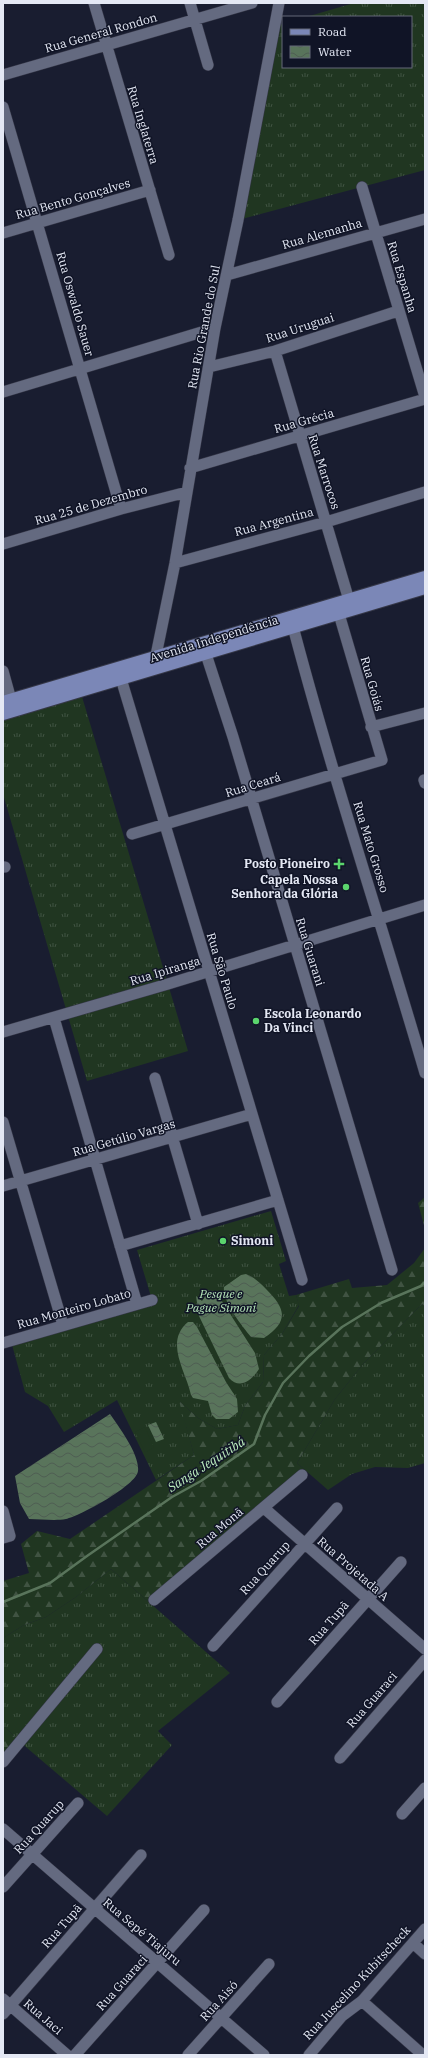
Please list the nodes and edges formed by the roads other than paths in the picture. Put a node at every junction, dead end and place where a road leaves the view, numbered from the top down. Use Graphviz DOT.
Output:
graph roads {
  1 [pos="94,3"];
  2 [pos="190,3"];
  3 [pos="252,3"];
  4 [pos="279,3"];
  5 [pos="195,19"];
  6 [pos="106,46"];
  7 [pos="208,65"];
  8 [pos="3,75"];
  9 [pos="3,107"];
  10 [pos="362,187"];
  11 [pos="150,190"];
  12 [pos="425,219"];
  13 [pos="38,223"];
  14 [pos="375,232"];
  15 [pos="3,233"];
  16 [pos="168,255"];
  17 [pos="227,275"];
  18 [pos="398,311"];
  19 [pos="215,328"];
  20 [pos="275,351"];
  21 [pos="209,367"];
  22 [pos="80,369"];
  23 [pos="3,392"];
  24 [pos="425,398"];
  25 [pos="299,436"];
  26 [pos="190,468"];
  27 [pos="187,492"];
  28 [pos="425,492"];
  29 [pos="121,509"];
  30 [pos="326,522"];
  31 [pos="3,544"];
  32 [pos="175,563"];
  33 [pos="424,585"];
  34 [pos="350,605"];
  35 [pos="338,614"];
  36 [pos="292,622"];
  37 [pos="204,648"];
  38 [pos="154,663"];
  39 [pos="3,671"];
  40 [pos="119,674"];
  41 [pos="8,707"];
  42 [pos="425,713"];
  43 [pos="371,728"];
  44 [pos="382,760"];
  45 [pos="334,773"];
  46 [pos="251,800"];
  47 [pos="164,825"];
  48 [pos="132,834"];
  49 [pos="425,905"];
  50 [pos="380,919"];
  51 [pos="294,945"];
  52 [pos="208,972"];
  53 [pos="54,1018"];
  54 [pos="3,1032"];
  55 [pos="425,1073"];
  56 [pos="155,1078"];
  57 [pos="252,1114"];
  58 [pos="3,1122"];
  59 [pos="172,1137"];
  60 [pos="95,1160"];
  61 [pos="20,1181"];
  62 [pos="3,1186"];
  63 [pos="278,1200"];
  64 [pos="198,1224"];
  65 [pos="120,1246"];
  66 [pos="392,1270"];
  67 [pos="302,1280"];
  68 [pos="152,1300"];
  69 [pos="138,1304"];
  70 [pos="63,1325"];
  71 [pos="3,1343"];
  72 [pos="302,1475"];
  73 [pos="264,1508"];
  74 [pos="337,1508"];
  75 [pos="3,1511"];
  76 [pos="7,1537"];
  77 [pos="304,1544"];
  78 [pos="401,1562"];
  79 [pos="367,1599"];
  80 [pos="154,1600"];
  81 [pos="213,1646"];
  82 [pos="97,1649"];
  83 [pos="425,1650"];
  84 [pos="425,1660"];
  85 [pos="277,1702"];
  86 [pos="340,1758"];
  87 [pos="3,1762"];
  88 [pos="425,1788"];
  89 [pos="78,1803"];
  90 [pos="402,1814"];
  91 [pos="3,1829"];
  92 [pos="31,1855"];
  93 [pos="141,1855"];
  94 [pos="3,1887"];
  95 [pos="94,1909"];
  96 [pos="204,1910"];
  97 [pos="425,1929"];
  98 [pos="413,1943"];
  99 [pos="425,1954"];
  100 [pos="157,1962"];
  101 [pos="269,1964"];
  102 [pos="362,2001"];
  103 [pos="6,2006"];
  104 [pos="221,2018"];
  105 [pos="67,2055"];
  106 [pos="75,2055"];
  107 [pos="188,2055"];
  108 [pos="264,2055"];
  109 [pos="309,2055"];
  110 [pos="423,2055"];
  1 -- 6 [label="street, Rua Inglaterra"];
  2 -- 5 [label="street"];
  3 -- 5 [label="street, Rua General Rondon"];
  4 -- 17 [label="street, Rua Rio Grande do Sul"];
  5 -- 6 [label="street, Rua General Rondon"];
  5 -- 7 [label="street"];
  6 -- 8 [label="street, Rua General Rondon"];
  6 -- 11 [label="street, Rua Inglaterra"];
  9 -- 13 [label="street, Rua Oswaldo Sauer"];
  10 -- 14 [label="street, Rua Espanha"];
  11 -- 13 [label="street, Rua Bento Gonçalves"];
  11 -- 16 [label="street, Rua Inglaterra"];
  12 -- 14 [label="street, Rua Alemanha"];
  13 -- 15 [label="street, Rua Bento Gonçalves"];
  13 -- 22 [label="street, Rua Oswaldo Sauer"];
  14 -- 17 [label="street, Rua Alemanha"];
  14 -- 18 [label="street, Rua Espanha"];
  17 -- 19 [label="street, Rua Rio Grande do Sul"];
  18 -- 20 [label="street, Rua Uruguai"];
  18 -- 24 [label="street, Rua Espanha"];
  19 -- 21 [label="street, Rua Rio Grande do Sul"];
  19 -- 22 [label="street"];
  20 -- 21 [label="street, Rua Uruguai"];
  20 -- 25 [label="street, Rua Marrocos"];
  21 -- 26 [label="street, Rua Rio Grande do Sul"];
  22 -- 23 [label="street"];
  22 -- 29 [label="street, Rua Oswaldo Sauer"];
  24 -- 25 [label="street, Rua Grécia"];
  25 -- 26 [label="street, Rua Grécia"];
  25 -- 30 [label="street, Rua Marrocos"];
  26 -- 27 [label="street, Rua Rio Grande do Sul"];
  27 -- 29 [label="street, Rua 25 de Dezembro"];
  27 -- 32 [label="street, Rua Rio Grande do Sul"];
  28 -- 30 [label="street, Rua Argentina"];
  29 -- 31 [label="street, Rua 25 de Dezembro"];
  30 -- 32 [label="street, Rua Argentina"];
  30 -- 34 [label="street, Rua Marrocos"];
  32 -- 38 [label="street, Rua Rio Grande do Sul"];
  33 -- 34 [label="main road, Avenida Independência"];
  34 -- 35 [label="main road, Avenida Independência"];
  34 -- 36 [label="main road, Avenida Independência"];
  35 -- 36 [label="main road, Avenida Independência"];
  35 -- 43 [label="street, Rua Goiás"];
  36 -- 37 [label="main road, Avenida Independência"];
  36 -- 45 [label="street, Rua Mato Grosso"];
  37 -- 38 [label="main road, Avenida Independência"];
  37 -- 46 [label="street, Rua Guarani"];
  38 -- 40 [label="main road, Avenida Independência"];
  39 -- 41 [label="street"];
  40 -- 41 [label="main road, Avenida Independência"];
  40 -- 47 [label="street, Rua São Paulo"];
  42 -- 43 [label="street"];
  43 -- 44 [label="street, Rua Goiás"];
  44 -- 45 [label="street, Rua Ceará"];
  45 -- 46 [label="street, Rua Ceará"];
  45 -- 50 [label="street, Rua Mato Grosso"];
  46 -- 47 [label="street, Rua Ceará"];
  46 -- 51 [label="street, Rua Guarani"];
  47 -- 48 [label="street, Rua Ceará"];
  47 -- 52 [label="street, Rua São Paulo"];
  49 -- 50 [label="street, Rua Ipiranga"];
  50 -- 51 [label="street, Rua Ipiranga"];
  50 -- 55 [label="street, Rua Mato Grosso"];
  51 -- 52 [label="street, Rua Ipiranga"];
  51 -- 66 [label="street, Rua Guarani"];
  52 -- 53 [label="street, Rua Ipiranga"];
  52 -- 57 [label="street, Rua São Paulo"];
  53 -- 54 [label="street, Rua Ipiranga"];
  53 -- 60 [label="street"];
  56 -- 59 [label="street"];
  57 -- 59 [label="street, Rua Getúlio Vargas"];
  57 -- 63 [label="street, Rua São Paulo"];
  58 -- 61 [label="street"];
  59 -- 60 [label="street, Rua Getúlio Vargas"];
  59 -- 64 [label="street"];
  60 -- 61 [label="street, Rua Getúlio Vargas"];
  60 -- 65 [label="street"];
  61 -- 62 [label="street, Rua Getúlio Vargas"];
  61 -- 70 [label="street"];
  63 -- 64 [label="street"];
  63 -- 67 [label="street, Rua São Paulo"];
  64 -- 65 [label="street"];
  65 -- 69 [label="street"];
  68 -- 69 [label="street, Rua Monteiro Lobato"];
  69 -- 70 [label="street, Rua Monteiro Lobato"];
  70 -- 71 [label="street, Rua Monteiro Lobato"];
  72 -- 73 [label="street, Rua Monã"];
  73 -- 77 [label="street, Rua Projetada A"];
  73 -- 80 [label="street, Rua Monã"];
  74 -- 77 [label="street, Rua Quarup"];
  75 -- 76 [label="street"];
  77 -- 79 [label="street, Rua Projetada A"];
  77 -- 81 [label="street, Rua Quarup"];
  78 -- 79 [label="street, Rua Tupã"];
  79 -- 83 [label="street, Rua Projetada A"];
  79 -- 85 [label="street, Rua Tupã"];
  82 -- 87 [label="street"];
  84 -- 86 [label="street, Rua Guaraci"];
  88 -- 90 [label="street"];
  89 -- 92 [label="street, Rua Quarup"];
  91 -- 92 [label="street, Rua Sepé Tiajuru"];
  92 -- 94 [label="street, Rua Quarup"];
  92 -- 95 [label="street, Rua Sepé Tiajuru"];
  93 -- 95 [label="street, Rua Tupã"];
  95 -- 100 [label="street, Rua Sepé Tiajuru"];
  95 -- 103 [label="street, Rua Tupã"];
  96 -- 100 [label="street, Rua Guaraci"];
  97 -- 98 [label="street, Rua Juscelino Kubitscheck"];
  98 -- 99 [label="street"];
  98 -- 102 [label="street, Rua Juscelino Kubitscheck"];
  100 -- 104 [label="street, Rua Sepé Tiajuru"];
  100 -- 106 [label="street, Rua Guaraci"];
  101 -- 104 [label="street, Rua Aisó"];
  102 -- 109 [label="street, Rua Juscelino Kubitscheck"];
  102 -- 110 [label="street"];
  103 -- 105 [label="street, Rua Jaci"];
  104 -- 107 [label="street, Rua Aisó"];
  104 -- 108 [label="street, Rua Sepé Tiajuru"];
}
